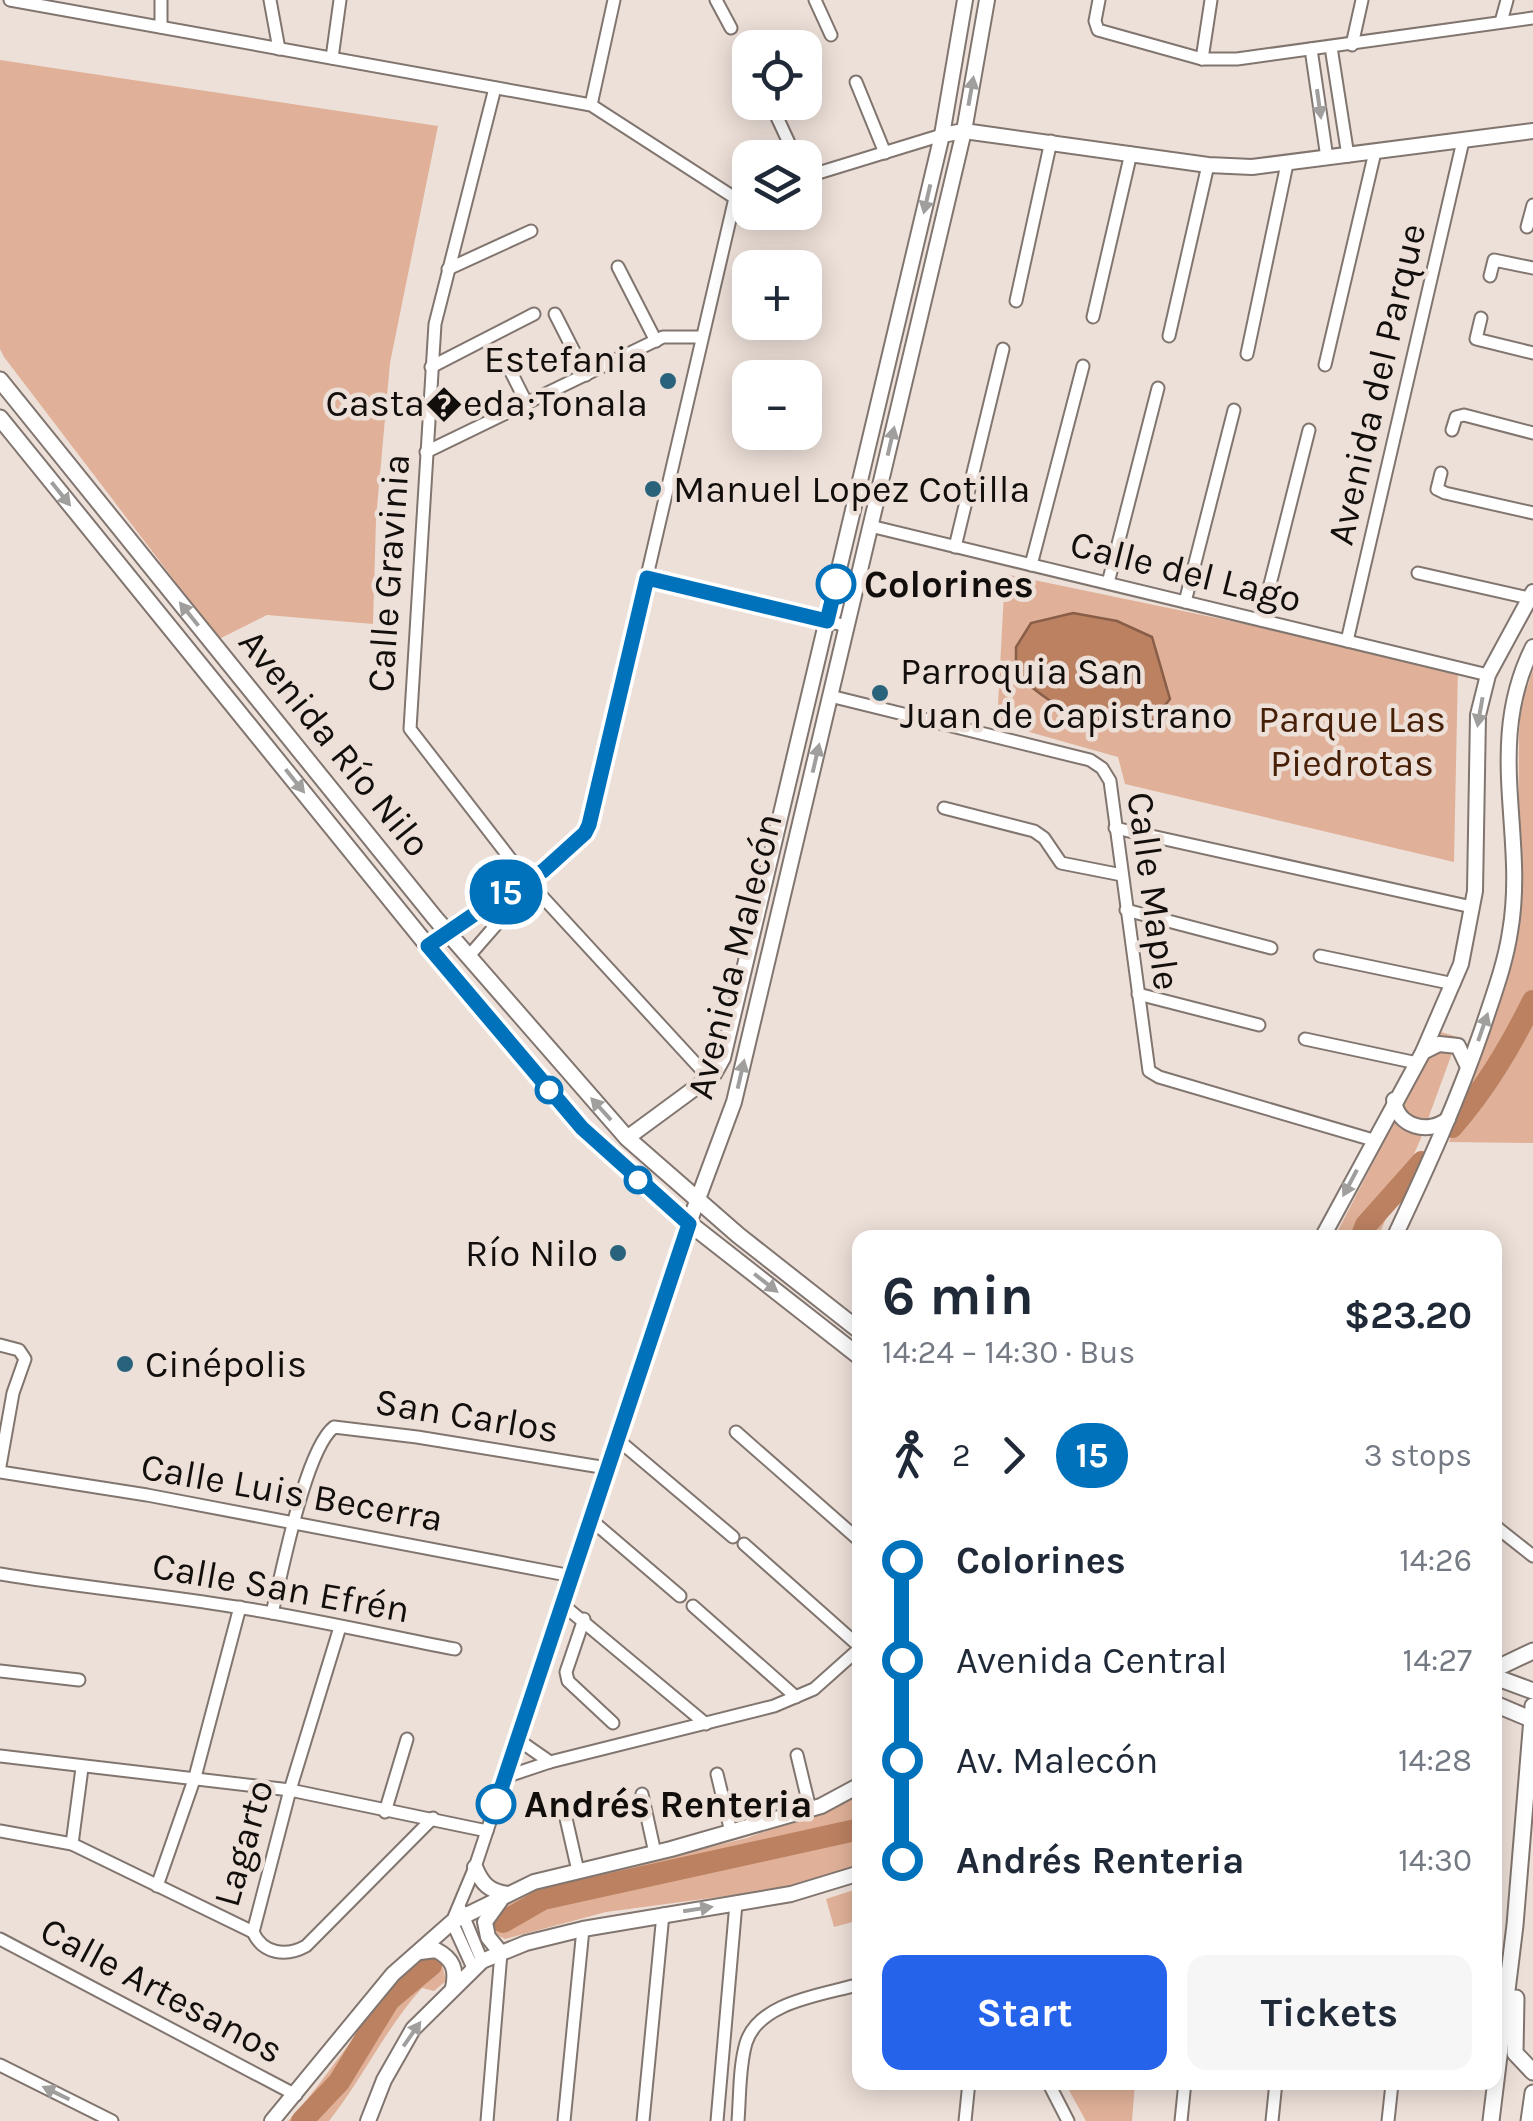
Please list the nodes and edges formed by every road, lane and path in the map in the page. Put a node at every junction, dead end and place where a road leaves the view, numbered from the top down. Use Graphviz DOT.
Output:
graph roads {
  1 [pos="10,0"];
  2 [pos="162,0"];
  3 [pos="270,0"];
  4 [pos="340,0"];
  5 [pos="614,0"];
  6 [pos="716,0"];
  7 [pos="816,0"];
  8 [pos="966,0"];
  9 [pos="986,0"];
  10 [pos="1099,0"];
  11 [pos="1211,0"];
  12 [pos="1362,0"];
  13 [pos="1507,0"];
  14 [pos="1533,18"];
  15 [pos="1502,22"];
  16 [pos="161,28"];
  17 [pos="730,28"];
  18 [pos="831,35"];
  19 [pos="1352,45"];
  20 [pos="1331,47"];
  21 [pos="280,49"];
  22 [pos="1311,49"];
  23 [pos="332,58"];
  24 [pos="1202,59"];
  25 [pos="856,82"];
  26 [pos="495,88"];
  27 [pos="591,106"];
  28 [pos="964,130"];
  29 [pos="1533,131"];
  30 [pos="942,135"];
  31 [pos="1463,140"];
  32 [pos="1051,141"];
  33 [pos="1375,152"];
  34 [pos="885,153"];
  35 [pos="1130,153"];
  36 [pos="1348,156"];
  37 [pos="1327,158"];
  38 [pos="1287,164"];
  39 [pos="1208,165"];
  40 [pos="822,172"];
  41 [pos="732,195"];
  42 [pos="1533,205"];
  43 [pos="732,214"];
  44 [pos="1528,227"];
  45 [pos="532,231"];
  46 [pos="618,267"];
  47 [pos="1533,268"];
  48 [pos="448,269"];
  49 [pos="1490,276"];
  50 [pos="1016,300"];
  51 [pos="534,314"];
  52 [pos="555,314"];
  53 [pos="1093,317"];
  54 [pos="1481,318"];
  55 [pos="1169,336"];
  56 [pos="702,337"];
  57 [pos="656,341"];
  58 [pos="1003,349"];
  59 [pos="1533,353"];
  60 [pos="1246,354"];
  61 [pos="504,358"];
  62 [pos="1325,365"];
  63 [pos="1083,366"];
  64 [pos="431,367"];
  65 [pos="586,375"];
  66 [pos="0,380"];
  67 [pos="1158,388"];
  68 [pos="527,404"];
  69 [pos="1234,410"];
  70 [pos="0,418"];
  71 [pos="1309,430"];
  72 [pos="1452,430"];
  73 [pos="1533,433"];
  74 [pos="426,452"];
  75 [pos="1441,473"];
  76 [pos="1533,513"];
  77 [pos="870,526"];
  78 [pos="955,546"];
  79 [pos="1032,565"];
  80 [pos="1418,573"];
  81 [pos="647,578"];
  82 [pos="1108,584"];
  83 [pos="1531,595"];
  84 [pos="1185,602"];
  85 [pos="1261,620"];
  86 [pos="827,621"];
  87 [pos="847,626"];
  88 [pos="1347,641"];
  89 [pos="1533,647"];
  90 [pos="1488,675"];
  91 [pos="830,696"];
  92 [pos="944,808"];
  93 [pos="1115,828"];
  94 [pos="388,860"];
  95 [pos="368,872"];
  96 [pos="1122,875"];
  97 [pos="529,882"];
  98 [pos="1472,907"];
  99 [pos="1126,910"];
  100 [pos="447,932"];
  101 [pos="428,946"];
  102 [pos="1271,948"];
  103 [pos="1320,956"];
  104 [pos="468,957"];
  105 [pos="1454,984"];
  106 [pos="1138,994"];
  107 [pos="503,1000"];
  108 [pos="485,1015"];
  109 [pos="1259,1025"];
  110 [pos="1305,1039"];
  111 [pos="1420,1057"];
  112 [pos="1468,1068"];
  113 [pos="709,1078"];
  114 [pos="1394,1100"];
  115 [pos="1448,1118"];
  116 [pos="627,1138"];
  117 [pos="1373,1140"];
  118 [pos="698,1199"];
  119 [pos="689,1224"];
  120 [pos="1326,1230"];
  121 [pos="1398,1230"];
  122 [pos="852,1325"];
  123 [pos="0,1345"];
  124 [pos="852,1351"];
  125 [pos="736,1432"];
  126 [pos="617,1439"];
  127 [pos="2,1441"];
  128 [pos="607,1468"];
  129 [pos="0,1469"];
  130 [pos="590,1519"];
  131 [pos="294,1522"];
  132 [pos="1502,1532"];
  133 [pos="852,1533"];
  134 [pos="1533,1556"];
  135 [pos="0,1574"];
  136 [pos="572,1576"];
  137 [pos="680,1596"];
  138 [pos="562,1604"];
  139 [pos="694,1606"];
  140 [pos="240,1607"];
  141 [pos="272,1613"];
  142 [pos="584,1619"];
  143 [pos="340,1627"];
  144 [pos="852,1641"];
  145 [pos="455,1649"];
  146 [pos="1533,1651"];
  147 [pos="852,1656"];
  148 [pos="1502,1666"];
  149 [pos="0,1671"];
  150 [pos="80,1680"];
  151 [pos="1502,1680"];
  152 [pos="1533,1691"];
  153 [pos="796,1697"];
  154 [pos="1533,1706"];
  155 [pos="1502,1707"];
  156 [pos="1532,1719"];
  157 [pos="612,1723"];
  158 [pos="706,1724"];
  159 [pos="407,1739"];
  160 [pos="517,1739"];
  161 [pos="797,1755"];
  162 [pos="0,1756"];
  163 [pos="550,1762"];
  164 [pos="82,1768"];
  165 [pos="717,1774"];
  166 [pos="194,1777"];
  167 [pos="505,1777"];
  168 [pos="852,1789"];
  169 [pos="290,1790"];
  170 [pos="642,1794"];
  171 [pos="810,1809"];
  172 [pos="385,1812"];
  173 [pos="565,1814"];
  174 [pos="433,1818"];
  175 [pos="0,1831"];
  176 [pos="487,1831"];
  177 [pos="731,1832"];
  178 [pos="72,1844"];
  179 [pos="656,1852"];
  180 [pos="475,1867"];
  181 [pos="578,1871"];
  182 [pos="852,1875"];
  183 [pos="156,1886"];
  184 [pos="508,1894"];
  185 [pos="736,1903"];
  186 [pos="458,1914"];
  187 [pos="664,1914"];
  188 [pos="1515,1925"];
  189 [pos="583,1929"];
  190 [pos="253,1932"];
  191 [pos="0,1938"];
  192 [pos="418,1952"];
  193 [pos="501,1953"];
  194 [pos="477,1965"];
  195 [pos="852,1986"];
  196 [pos="453,1988"];
  197 [pos="1502,2031"];
  198 [pos="0,2066"];
  199 [pos="1533,2072"];
  200 [pos="967,2090"];
  201 [pos="1052,2090"];
  202 [pos="1184,2090"];
  203 [pos="1275,2090"];
  204 [pos="1391,2090"];
  205 [pos="1495,2090"];
  206 [pos="1533,2093"];
  207 [pos="296,2095"];
  208 [pos="111,2121"];
  209 [pos="272,2121"];
  210 [pos="368,2121"];
  211 [pos="487,2121"];
  212 [pos="564,2121"];
  213 [pos="642,2121"];
  214 [pos="717,2121"];
  215 [pos="738,2121"];
  216 [pos="964,2121"];
  217 [pos="1068,2121"];
  218 [pos="1181,2121"];
  219 [pos="1272,2121"];
  220 [pos="1388,2121"];
  221 [pos="1491,2121"];
  222 [pos="1530,2121"];
  1 -- 16 [label="street"];
  2 -- 16 [label="street"];
  3 -- 21 [label="street"];
  4 -- 23 [label="street"];
  5 -- 27 [label="street"];
  6 -- 17 [label="street"];
  7 -- 18 [label="street"];
  8 -- 30 [label="street, Avenida Malecón"];
  28 -- 9 [label="street, Avenida Malecón, one-way"];
  10 -- 24 [label="street"];
  11 -- 24 [label="street"];
  12 -- 19 [label="street"];
  13 -- 15 [label="street"];
  14 -- 15 [label="street"];
  15 -- 19 [label="street"];
  16 -- 21 [label="street"];
  19 -- 20 [label="street"];
  20 -- 22 [label="street"];
  20 -- 36 [label="street"];
  21 -- 23 [label="street"];
  22 -- 24 [label="street"];
  22 -- 37 [label="street, one-way"];
  23 -- 26 [label="street"];
  25 -- 34 [label="street"];
  26 -- 27 [label="street"];
  26 -- 48 [label="street, Calle Gravinia"];
  27 -- 41 [label="street"];
  28 -- 30 [label="street"];
  28 -- 32 [label="street"];
  77 -- 28 [label="street, Avenida Malecón, one-way"];
  29 -- 31 [label="street"];
  30 -- 34 [label="street"];
  30 -- 86 [label="street, Avenida Malecón, one-way"];
  31 -- 33 [label="street"];
  31 -- 88 [label="street, Avenida del Parque"];
  32 -- 35 [label="street"];
  32 -- 50 [label="street"];
  33 -- 36 [label="street"];
  33 -- 62 [label="street"];
  34 -- 40 [label="street"];
  35 -- 39 [label="street"];
  35 -- 53 [label="street"];
  36 -- 37 [label="street"];
  37 -- 38 [label="street"];
  38 -- 39 [label="street"];
  38 -- 60 [label="street"];
  39 -- 55 [label="street"];
  42 -- 44 [label="street"];
  43 -- 56 [label="street"];
  45 -- 48 [label="street"];
  46 -- 57 [label="street"];
  47 -- 49 [label="street"];
  48 -- 64 [label="street, Calle Gravinia"];
  51 -- 64 [label="street"];
  52 -- 65 [label="street"];
  54 -- 59 [label="street"];
  56 -- 57 [label="street"];
  56 -- 81 [label="street"];
  57 -- 65 [label="street"];
  58 -- 78 [label="street"];
  61 -- 68 [label="street"];
  63 -- 79 [label="street"];
  64 -- 74 [label="street, Calle Gravinia"];
  65 -- 68 [label="street"];
  94 -- 66 [label="main road, Avenida Río Nilo, one-way"];
  67 -- 82 [label="street"];
  68 -- 74 [label="street"];
  69 -- 84 [label="street"];
  70 -- 95 [label="main road, Avenida Río Nilo, one-way"];
  71 -- 85 [label="street"];
  72 -- 73 [label="street"];
  74 -- 97 [label="street, Calle Gravinia"];
  75 -- 76 [label="street"];
  77 -- 78 [label="street, Calle del Lago"];
  77 -- 87 [label="street, Avenida Malecón"];
  78 -- 79 [label="street, Calle del Lago"];
  79 -- 82 [label="street, Calle del Lago"];
  80 -- 83 [label="street"];
  81 -- 86 [label="street"];
  81 -- 97 [label="street"];
  82 -- 84 [label="street, Calle del Lago"];
  83 -- 90 [label="street"];
  84 -- 85 [label="street, Calle del Lago"];
  85 -- 88 [label="street, Calle del Lago"];
  86 -- 87 [label="street"];
  86 -- 113 [label="street, Avenida Malecón"];
  87 -- 91 [label="street, Avenida Malecón"];
  88 -- 90 [label="street, Calle del Lago"];
  112 -- 89 [label="street, one-way"];
  90 -- 98 [label="street, one-way"];
  91 -- 93 [label="street, Calle Maple"];
  118 -- 91 [label="street, Avenida Malecón, one-way"];
  92 -- 96 [label="street"];
  93 -- 96 [label="street, Calle Maple"];
  93 -- 98 [label="street"];
  94 -- 95 [label="main road"];
  94 -- 100 [label="main road, Avenida Río Nilo"];
  95 -- 101 [label="main road, Avenida Río Nilo"];
  96 -- 99 [label="street, Calle Maple"];
  97 -- 100 [label="street"];
  97 -- 104 [label="street"];
  97 -- 113 [label="street, Calle Gravinia"];
  98 -- 105 [label="street"];
  99 -- 102 [label="street"];
  99 -- 106 [label="street, Calle Maple"];
  100 -- 101 [label="street"];
  100 -- 104 [label="main road, Avenida Río Nilo"];
  101 -- 108 [label="main road, Avenida Río Nilo"];
  103 -- 105 [label="street"];
  104 -- 107 [label="main road, Avenida Río Nilo"];
  105 -- 111 [label="street"];
  106 -- 109 [label="street"];
  106 -- 117 [label="street, Calle Maple"];
  107 -- 108 [label="main road"];
  116 -- 107 [label="main road, Avenida Río Nilo, one-way"];
  108 -- 119 [label="main road, Avenida Río Nilo"];
  110 -- 111 [label="street"];
  111 -- 112 [label="street"];
  111 -- 114 [label="street"];
  112 -- 115 [label="street"];
  113 -- 116 [label="street, Avenida Malecón"];
  114 -- 115 [label="street"];
  114 -- 117 [label="street"];
  115 -- 121 [label="street"];
  116 -- 118 [label="main road, Avenida Río Nilo"];
  117 -- 120 [label="street, one-way"];
  118 -- 119 [label="street, Avenida Malecón"];
  118 -- 122 [label="main road, Avenida Río Nilo"];
  119 -- 124 [label="main road, Avenida Río Nilo, one-way"];
  119 -- 126 [label="street, Avenida Malecón"];
  123 -- 127 [label="street"];
  125 -- 133 [label="street"];
  126 -- 128 [label="street, Avenida Malecón"];
  126 -- 144 [label="street"];
  127 -- 129 [label="street"];
  128 -- 130 [label="street, Avenida Malecón"];
  128 -- 131 [label="street, San Carlos"];
  129 -- 131 [label="street, Calle Luis Becerra"];
  130 -- 136 [label="street, Avenida Malecón"];
  130 -- 137 [label="street"];
  131 -- 136 [label="street, Calle Luis Becerra"];
  131 -- 141 [label="street, San Carlos"];
  132 -- 134 [label="street"];
  135 -- 140 [label="street, Calle San Efrén"];
  136 -- 138 [label="street, Avenida Malecón"];
  138 -- 142 [label="street"];
  138 -- 160 [label="street, Avenida Malecón"];
  139 -- 153 [label="street"];
  140 -- 141 [label="street, Calle San Efrén"];
  140 -- 166 [label="street"];
  141 -- 143 [label="street, Calle San Efrén"];
  142 -- 157 [label="street"];
  142 -- 158 [label="street"];
  143 -- 145 [label="street, Calle San Efrén"];
  143 -- 169 [label="street, Lagarto"];
  146 -- 148 [label="main road"];
  147 -- 153 [label="street"];
  149 -- 150 [label="street"];
  151 -- 152 [label="main road"];
  153 -- 158 [label="street"];
  154 -- 156 [label="main road"];
  155 -- 156 [label="main road"];
  156 -- 188 [label="main road"];
  158 -- 163 [label="street"];
  159 -- 172 [label="street"];
  160 -- 163 [label="street"];
  160 -- 167 [label="street, Avenida Malecón"];
  161 -- 171 [label="street"];
  162 -- 164 [label="street"];
  163 -- 167 [label="street"];
  164 -- 166 [label="street"];
  164 -- 178 [label="street"];
  165 -- 177 [label="street"];
  166 -- 169 [label="street"];
  166 -- 183 [label="street"];
  167 -- 176 [label="street, Avenida Malecón"];
  168 -- 171 [label="street"];
  169 -- 172 [label="street"];
  169 -- 190 [label="street, Lagarto"];
  170 -- 179 [label="street"];
  171 -- 177 [label="street"];
  172 -- 174 [label="street"];
  173 -- 181 [label="street"];
  174 -- 176 [label="street"];
  174 -- 190 [label="street"];
  175 -- 178 [label="street, Lagarto"];
  176 -- 180 [label="street, Avenida Malecón"];
  177 -- 179 [label="street"];
  178 -- 183 [label="street, Lagarto"];
  179 -- 181 [label="street"];
  180 -- 184 [label="street"];
  180 -- 186 [label="street, Avenida Malecón"];
  181 -- 184 [label="street"];
  182 -- 185 [label="street"];
  183 -- 190 [label="street, Lagarto"];
  184 -- 186 [label="street"];
  184 -- 193 [label="street"];
  187 -- 185 [label="street, one-way"];
  185 -- 214 [label="street"];
  186 -- 192 [label="street"];
  186 -- 194 [label="street"];
  187 -- 189 [label="street"];
  187 -- 213 [label="street"];
  188 -- 197 [label="main road"];
  188 -- 199 [label="main road"];
  189 -- 193 [label="street"];
  189 -- 212 [label="street"];
  191 -- 207 [label="street, Calle Artesanos"];
  192 -- 196 [label="street"];
  192 -- 207 [label="street"];
  193 -- 194 [label="street"];
  193 -- 211 [label="street"];
  194 -- 196 [label="street"];
  195 -- 215 [label="street"];
  210 -- 196 [label="street, one-way"];
  208 -- 198 [label="street, one-way"];
  200 -- 216 [label="street"];
  201 -- 217 [label="street"];
  202 -- 218 [label="street"];
  203 -- 219 [label="street"];
  204 -- 220 [label="street"];
  205 -- 221 [label="main road"];
  206 -- 222 [label="main road"];
  207 -- 209 [label="street"];
}
